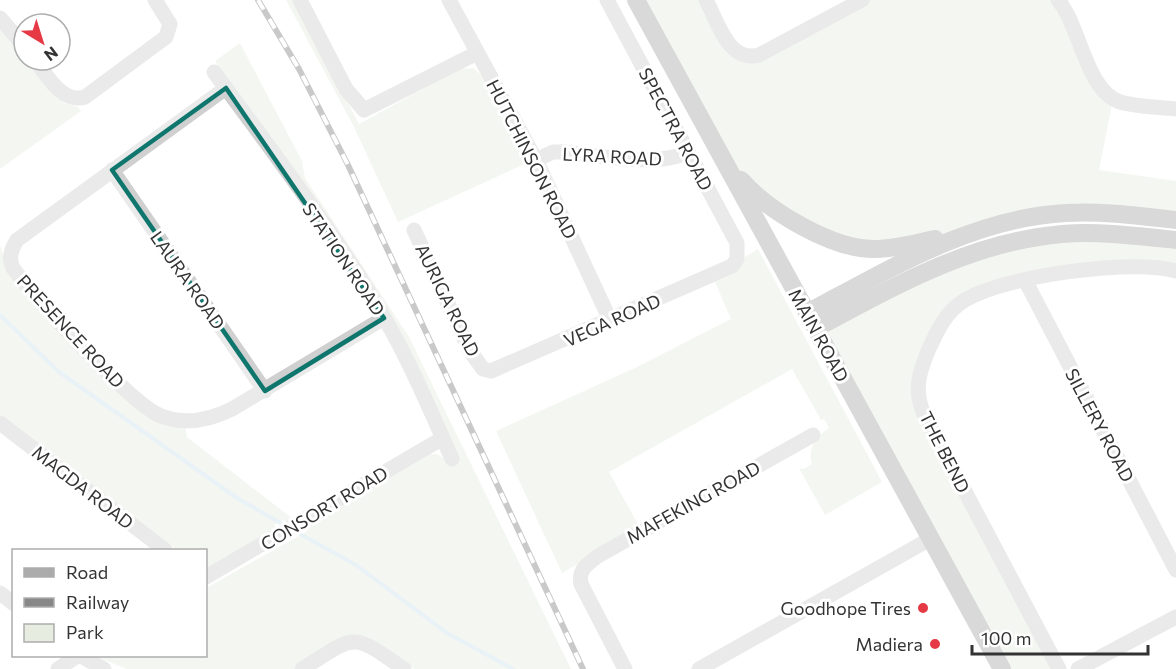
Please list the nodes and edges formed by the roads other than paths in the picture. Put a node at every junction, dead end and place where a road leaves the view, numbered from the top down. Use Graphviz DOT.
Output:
graph roads {
  1 [pos="155,0"];
  2 [pos="300,0"];
  3 [pos="449,0"];
  4 [pos="607,0"];
  5 [pos="706,0"];
  6 [pos="862,0"];
  7 [pos="1058,0"];
  8 [pos="640,7"];
  9 [pos="0,18"];
  10 [pos="621,26"];
  11 [pos="12,32"];
  12 [pos="477,53"];
  13 [pos="45,72"];
  14 [pos="214,72"];
  15 [pos="226,88"];
  16 [pos="1176,108"];
  17 [pos="715,145"];
  18 [pos="688,153"];
  19 [pos="536,159"];
  20 [pos="112,170"];
  21 [pos="1176,220"];
  22 [pos="993,226"];
  23 [pos="414,230"];
  24 [pos="1176,240"];
  25 [pos="737,259"];
  26 [pos="1176,271"];
  27 [pos="1025,280"];
  28 [pos="384,318"];
  29 [pos="610,320"];
  30 [pos="812,320"];
  31 [pos="483,369"];
  32 [pos="265,391"];
  33 [pos="0,423"];
  34 [pos="813,435"];
  35 [pos="442,438"];
  36 [pos="452,459"];
  37 [pos="930,539"];
  38 [pos="164,549"];
  39 [pos="1176,570"];
  40 [pos="207,576"];
  41 [pos="0,593"];
  42 [pos="12,602"];
  43 [pos="1176,617"];
  44 [pos="77,657"];
  45 [pos="81,657"];
  46 [pos="58,669"];
  47 [pos="104,669"];
  48 [pos="302,669"];
  49 [pos="404,669"];
  50 [pos="625,669"];
  51 [pos="699,669"];
  52 [pos="1002,669"];
  53 [pos="1059,669"];
  54 [pos="1078,669"];
  1 -- 13 [label="street"];
  2 -- 12 [label="street"];
  3 -- 12 [label="street, HUTCHINSON ROAD"];
  4 -- 10 [label="street, SPECTRA ROAD"];
  5 -- 6 [label="street"];
  7 -- 16 [label="street"];
  8 -- 10 [label="street"];
  8 -- 17 [label="main road, MAIN ROAD"];
  9 -- 11 [label="street"];
  10 -- 18 [label="street, SPECTRA ROAD"];
  12 -- 19 [label="street, HUTCHINSON ROAD"];
  14 -- 15 [label="street, STATION ROAD"];
  15 -- 20 [label="street, PRESENCE ROAD"];
  15 -- 28 [label="street, STATION ROAD"];
  17 -- 22 [label="main road"];
  17 -- 30 [label="main road, MAIN ROAD"];
  18 -- 19 [label="street, LYRA ROAD"];
  18 -- 25 [label="street, SPECTRA ROAD"];
  19 -- 29 [label="street, HUTCHINSON ROAD"];
  20 -- 32 [label="street, LAURA ROAD"];
  20 -- 32 [label="street, PRESENCE ROAD"];
  21 -- 22 [label="main road"];
  22 -- 30 [label="main road"];
  23 -- 31 [label="street, AURIGA ROAD"];
  24 -- 30 [label="main road"];
  25 -- 29 [label="street, VEGA ROAD"];
  26 -- 27 [label="street, THE BEND"];
  27 -- 39 [label="street, SILLERY ROAD"];
  27 -- 53 [label="street, THE BEND"];
  28 -- 32 [label="street, PRESENCE ROAD"];
  28 -- 35 [label="street, STATION ROAD"];
  29 -- 31 [label="street, VEGA ROAD"];
  30 -- 37 [label="main road, MAIN ROAD"];
  33 -- 38 [label="street, MAGDA ROAD"];
  34 -- 50 [label="street, MAFEKING ROAD"];
  35 -- 36 [label="street, STATION ROAD"];
  35 -- 40 [label="street, CONSORT ROAD"];
  37 -- 51 [label="street"];
  37 -- 52 [label="main road, MAIN ROAD"];
  41 -- 42 [label="street"];
  43 -- 54 [label="street"];
  44 -- 46 [label="street"];
  45 -- 47 [label="street"];
  48 -- 49 [label="street"];
}
